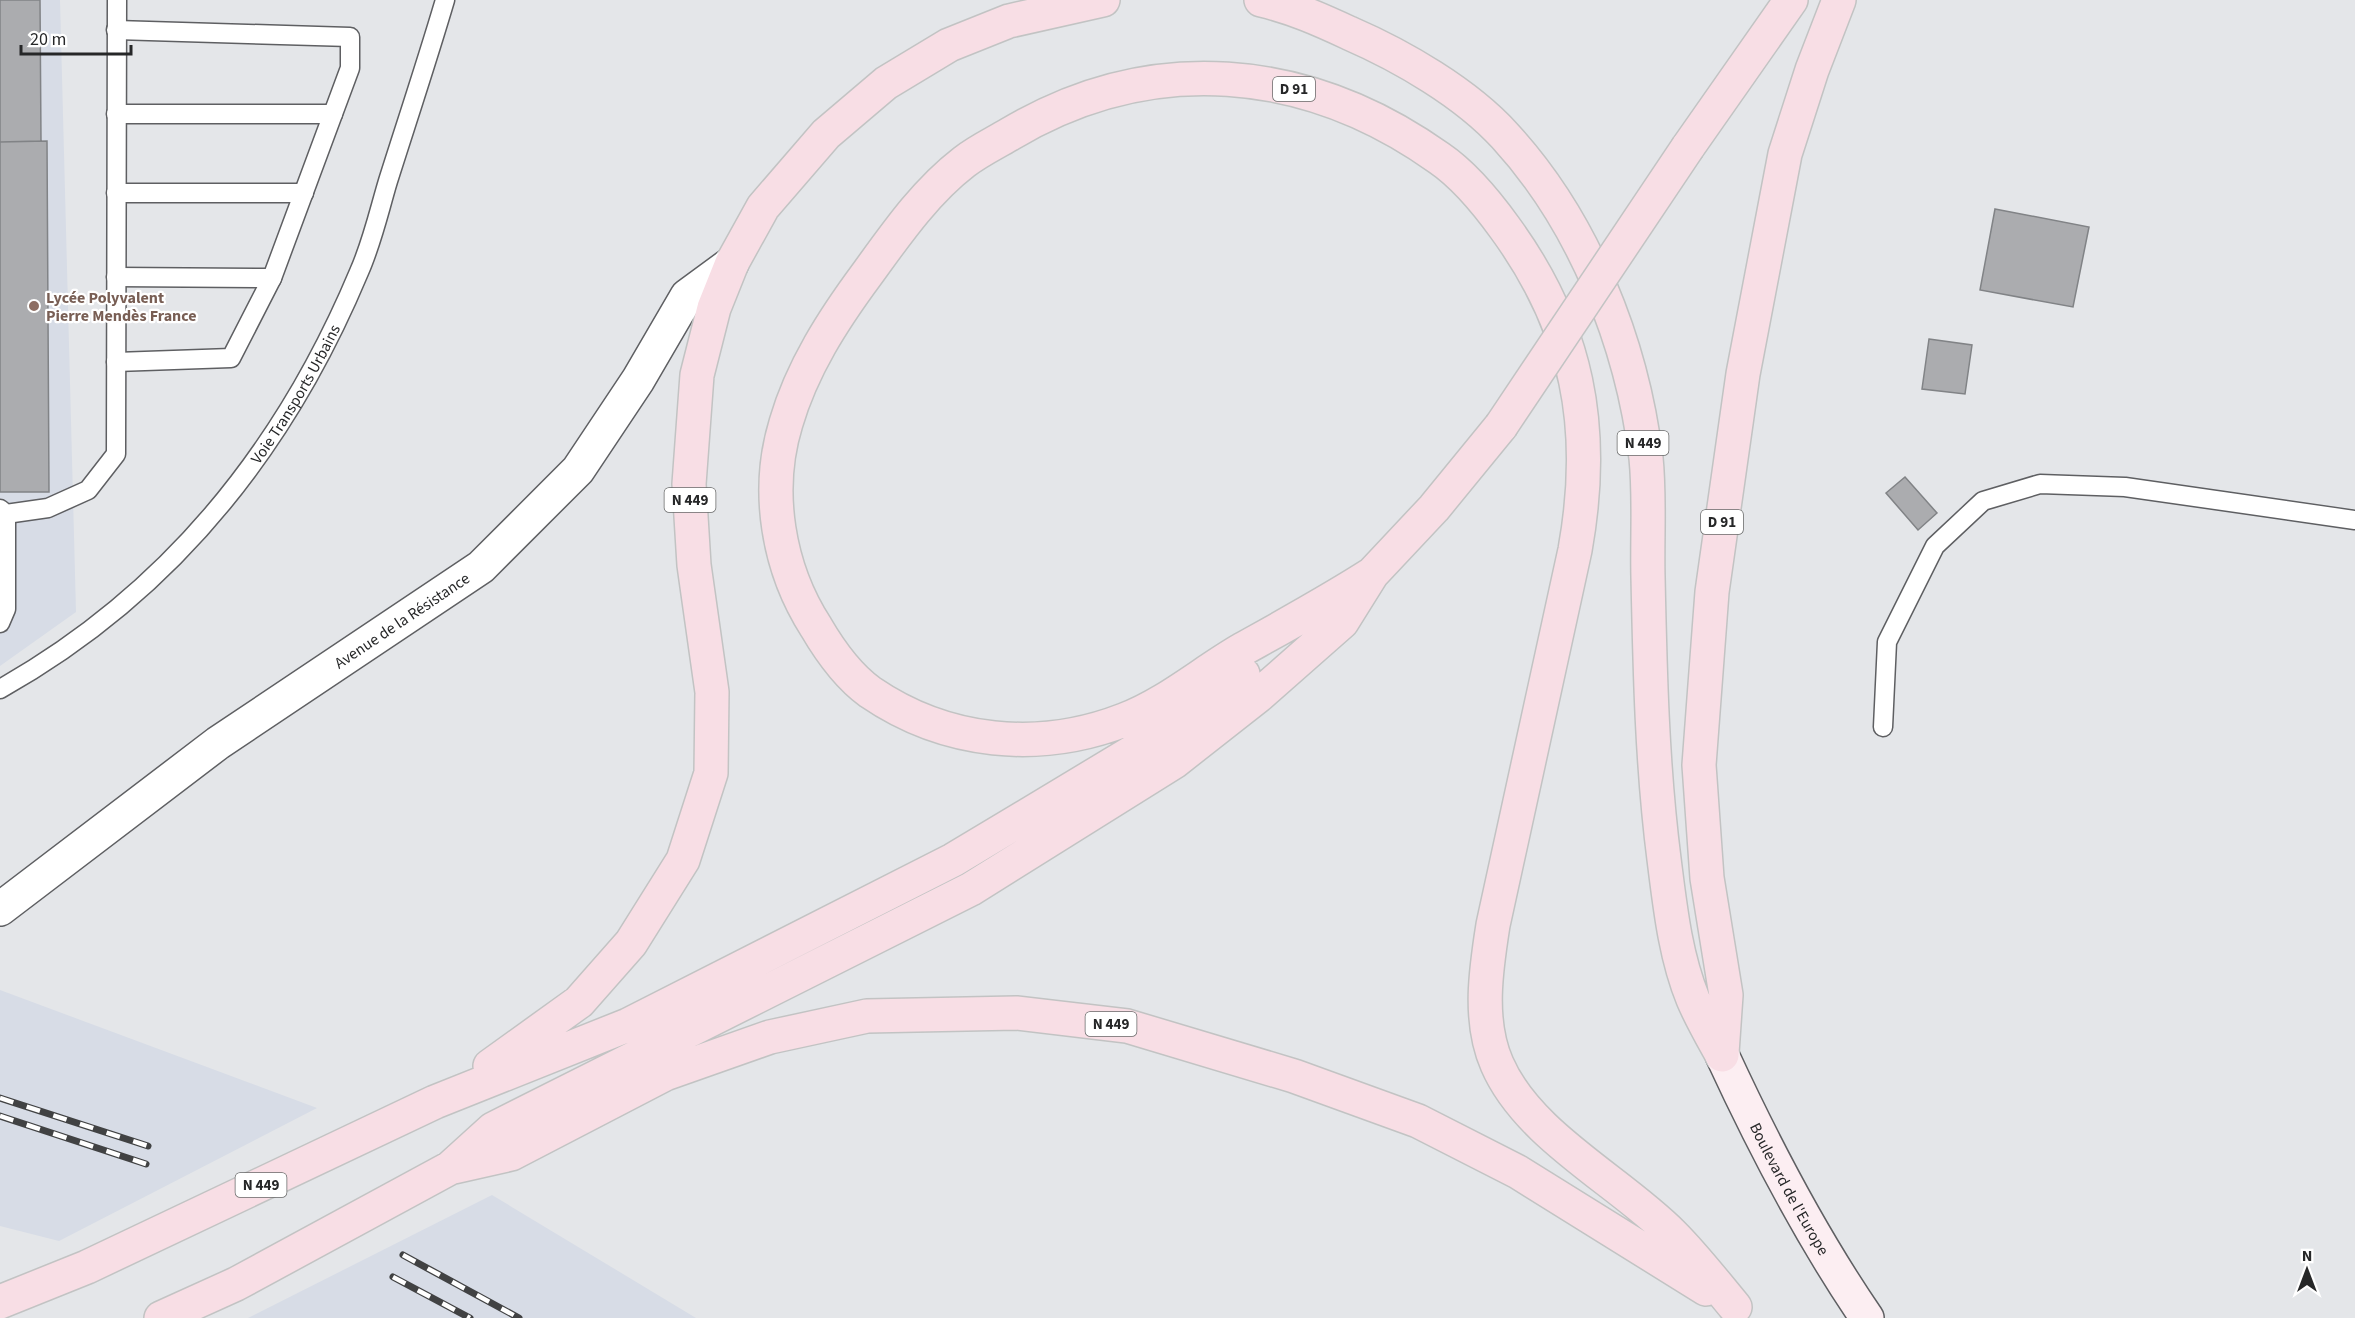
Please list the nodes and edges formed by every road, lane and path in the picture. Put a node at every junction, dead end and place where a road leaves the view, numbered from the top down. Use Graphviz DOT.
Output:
graph roads {
  1 [pos="117,0"];
  2 [pos="445,0"];
  3 [pos="1104,0"];
  4 [pos="1261,0"];
  5 [pos="1791,0"];
  6 [pos="1839,0"];
  7 [pos="116,30"];
  8 [pos="116,114"];
  9 [pos="333,114"];
  10 [pos="116,193"];
  11 [pos="304,193"];
  12 [pos="732,263"];
  13 [pos="116,277"];
  14 [pos="272,278"];
  15 [pos="116,362"];
  16 [pos="3,512"];
  17 [pos="2355,520"];
  18 [pos="1334,613"];
  19 [pos="0,623"];
  20 [pos="0,689"];
  21 [pos="1883,728"];
  22 [pos="0,909"];
  23 [pos="1722,1055"];
  24 [pos="435,1102"];
  25 [pos="450,1168"];
  26 [pos="0,1302"];
  27 [pos="1741,1313"];
  28 [pos="161,1318"];
  29 [pos="1866,1318"];
  1 -- 7 [label="lane"];
  2 -- 20 [label="lane, Voie Transports Urbains"];
  3 -- 12 [label="main road, N 449"];
  4 -- 23 [label="main road, N 449"];
  5 -- 18 [label="main road, D 91, bridge"];
  6 -- 23 [label="main road, D 91"];
  7 -- 8 [label="lane"];
  7 -- 9 [label="lane"];
  8 -- 9 [label="lane"];
  8 -- 10 [label="lane"];
  9 -- 11 [label="lane"];
  10 -- 11 [label="lane"];
  10 -- 13 [label="lane"];
  11 -- 14 [label="lane"];
  12 -- 22 [label="street, Avenue de la Résistance"];
  12 -- 24 [label="main road, N 449"];
  13 -- 14 [label="lane"];
  13 -- 15 [label="lane"];
  14 -- 15 [label="lane"];
  15 -- 16 [label="lane"];
  16 -- 19 [label="lane"];
  17 -- 21 [label="lane"];
  18 -- 24 [label="main road"];
  18 -- 25 [label="main road"];
  18 -- 27 [label="main road, D 91"];
  23 -- 29 [label="main road, Boulevard de l'Europe"];
  24 -- 26 [label="main road, N 449"];
  25 -- 27 [label="main road, N 449"];
  25 -- 28 [label="main road, N 449"];
}
